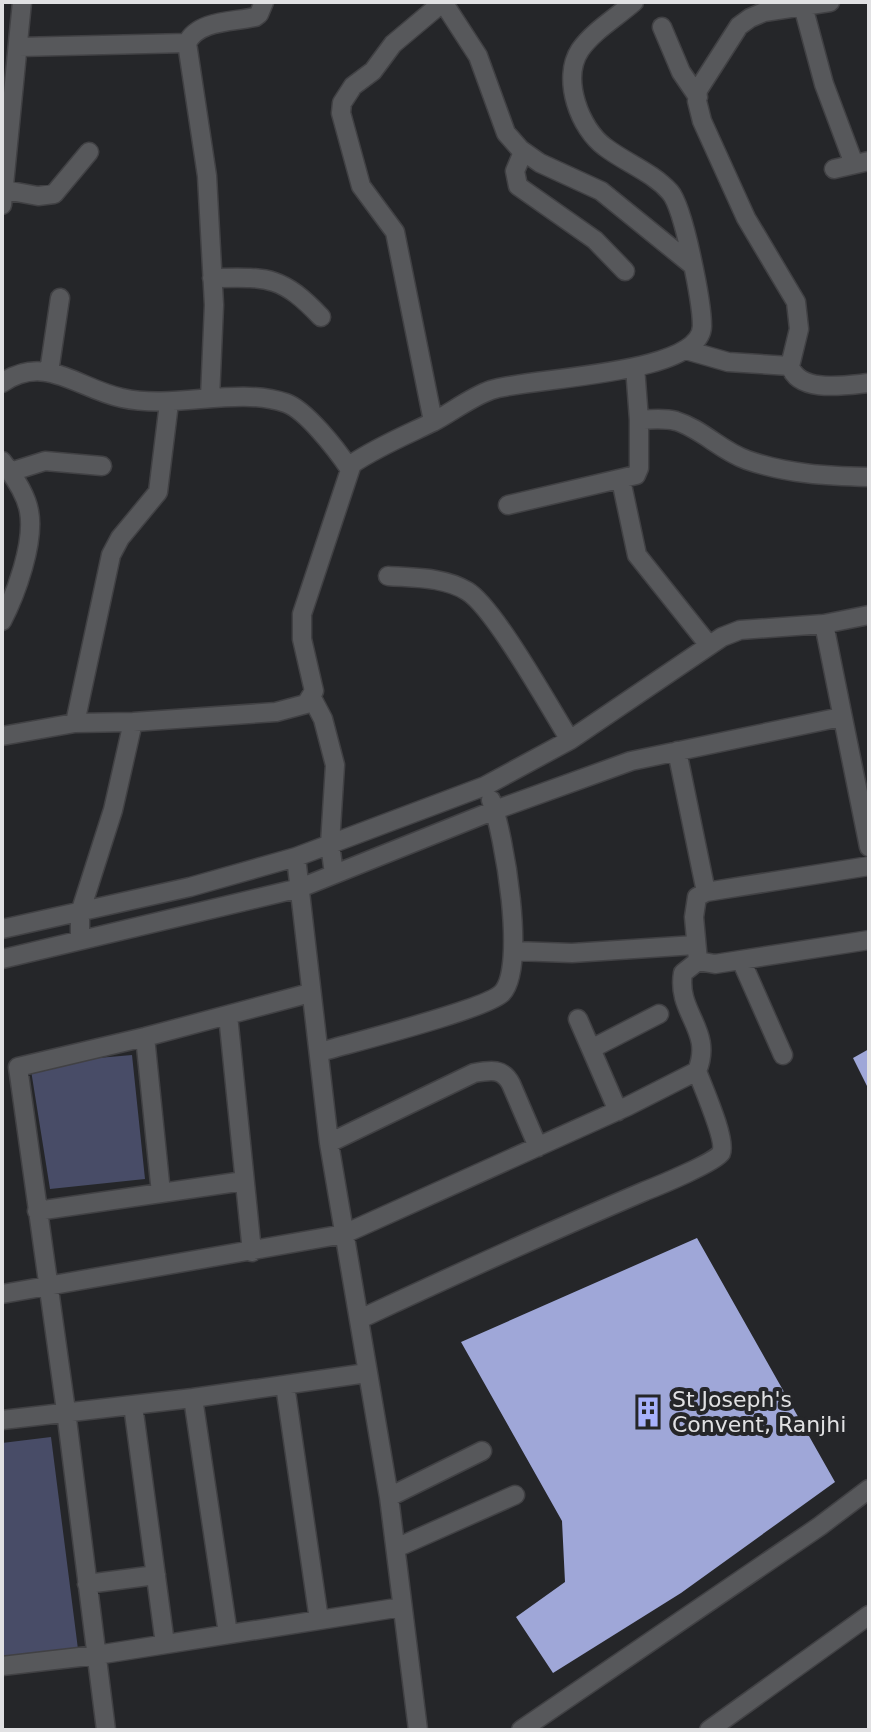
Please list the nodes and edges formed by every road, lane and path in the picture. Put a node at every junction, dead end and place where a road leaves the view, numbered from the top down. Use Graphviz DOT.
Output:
graph roads {
  1 [pos="22,2"];
  2 [pos="264,2"];
  3 [pos="443,2"];
  4 [pos="634,2"];
  5 [pos="830,2"];
  6 [pos="803,6"];
  7 [pos="762,7"];
  8 [pos="662,27"];
  9 [pos="187,43"];
  10 [pos="19,47"];
  11 [pos="9,80"];
  12 [pos="698,97"];
  13 [pos="6,134"];
  14 [pos="89,152"];
  15 [pos="523,152"];
  16 [pos="5,162"];
  17 [pos="862,163"];
  18 [pos="834,169"];
  19 [pos="3,198"];
  20 [pos="691,264"];
  21 [pos="625,271"];
  22 [pos="212,278"];
  23 [pos="60,298"];
  24 [pos="321,317"];
  25 [pos="686,350"];
  26 [pos="642,365"];
  27 [pos="790,366"];
  28 [pos="49,372"];
  29 [pos="2,383"];
  30 [pos="869,383"];
  31 [pos="210,398"];
  32 [pos="169,403"];
  33 [pos="639,420"];
  34 [pos="433,421"];
  35 [pos="6,466"];
  36 [pos="102,466"];
  37 [pos="349,468"];
  38 [pos="869,477"];
  39 [pos="621,480"];
  40 [pos="508,505"];
  41 [pos="388,576"];
  42 [pos="869,615"];
  43 [pos="2,621"];
  44 [pos="824,624"];
  45 [pos="708,644"];
  46 [pos="312,698"];
  47 [pos="841,717"];
  48 [pos="133,722"];
  49 [pos="75,723"];
  50 [pos="2,736"];
  51 [pos="570,740"];
  52 [pos="677,751"];
  53 [pos="485,786"];
  54 [pos="495,810"];
  55 [pos="330,844"];
  56 [pos="869,847"];
  57 [pos="296,857"];
  58 [pos="869,866"];
  59 [pos="334,874"];
  60 [pos="300,888"];
  61 [pos="706,892"];
  62 [pos="80,913"];
  63 [pos="2,929"];
  64 [pos="80,940"];
  65 [pos="869,940"];
  66 [pos="514,951"];
  67 [pos="696,953"];
  68 [pos="2,959"];
  69 [pos="741,960"];
  70 [pos="310,993"];
  71 [pos="659,1014"];
  72 [pos="228,1015"];
  73 [pos="578,1019"];
  74 [pos="145,1037"];
  75 [pos="591,1049"];
  76 [pos="320,1052"];
  77 [pos="783,1055"];
  78 [pos="10,1069"];
  79 [pos="697,1071"];
  80 [pos="618,1111"];
  81 [pos="329,1143"];
  82 [pos="538,1147"];
  83 [pos="244,1181"];
  84 [pos="161,1193"];
  85 [pos="37,1211"];
  86 [pos="344,1234"];
  87 [pos="252,1252"];
  88 [pos="48,1288"];
  89 [pos="2,1294"];
  90 [pos="360,1319"];
  91 [pos="367,1373"];
  92 [pos="285,1385"];
  93 [pos="193,1398"];
  94 [pos="133,1405"];
  95 [pos="66,1411"];
  96 [pos="2,1420"];
  97 [pos="482,1451"];
  98 [pos="869,1489"];
  99 [pos="515,1495"];
  100 [pos="389,1497"];
  101 [pos="396,1548"];
  102 [pos="156,1575"];
  103 [pos="87,1584"];
  104 [pos="402,1607"];
  105 [pos="869,1615"];
  106 [pos="319,1620"];
  107 [pos="228,1634"];
  108 [pos="165,1644"];
  109 [pos="97,1655"];
  110 [pos="2,1666"];
  111 [pos="106,1730"];
  112 [pos="418,1730"];
  113 [pos="521,1730"];
  114 [pos="709,1730"];
  1 -- 10 [label="street"];
  2 -- 9 [label="street"];
  3 -- 15 [label="street"];
  3 -- 34 [label="street"];
  4 -- 20 [label="street"];
  5 -- 6 [label="street"];
  6 -- 7 [label="street"];
  6 -- 17 [label="street"];
  7 -- 12 [label="street"];
  8 -- 12 [label="street"];
  9 -- 10 [label="street"];
  9 -- 22 [label="street"];
  10 -- 11 [label="street"];
  11 -- 13 [label="street"];
  12 -- 27 [label="street"];
  13 -- 16 [label="street"];
  14 -- 19 [label="street"];
  15 -- 20 [label="street"];
  15 -- 21 [label="street"];
  16 -- 19 [label="street"];
  17 -- 18 [label="street"];
  20 -- 25 [label="street"];
  22 -- 24 [label="street"];
  22 -- 31 [label="street"];
  23 -- 28 [label="street"];
  25 -- 26 [label="street"];
  25 -- 27 [label="street"];
  26 -- 33 [label="street"];
  26 -- 34 [label="street"];
  27 -- 30 [label="street"];
  28 -- 29 [label="street"];
  28 -- 32 [label="street"];
  31 -- 32 [label="street"];
  31 -- 37 [label="street"];
  32 -- 49 [label="street"];
  33 -- 38 [label="street"];
  33 -- 39 [label="street"];
  34 -- 37 [label="street"];
  35 -- 36 [label="street"];
  35 -- 43 [label="street"];
  37 -- 46 [label="street"];
  39 -- 40 [label="street"];
  39 -- 45 [label="street"];
  41 -- 51 [label="street"];
  42 -- 44 [label="street"];
  44 -- 45 [label="street"];
  44 -- 47 [label="street"];
  45 -- 51 [label="street"];
  46 -- 48 [label="street"];
  46 -- 55 [label="street"];
  47 -- 52 [label="street"];
  47 -- 56 [label="street"];
  48 -- 49 [label="street"];
  48 -- 62 [label="street"];
  49 -- 50 [label="street"];
  51 -- 53 [label="street"];
  52 -- 54 [label="street"];
  52 -- 61 [label="street"];
  53 -- 54 [label="street"];
  53 -- 55 [label="street"];
  54 -- 59 [label="street"];
  54 -- 66 [label="street"];
  55 -- 57 [label="street"];
  55 -- 59 [label="street"];
  57 -- 60 [label="street"];
  57 -- 62 [label="street"];
  58 -- 61 [label="street"];
  59 -- 60 [label="street"];
  60 -- 64 [label="street"];
  60 -- 70 [label="street"];
  61 -- 67 [label="street"];
  62 -- 63 [label="street"];
  62 -- 64 [label="street"];
  64 -- 68 [label="street"];
  65 -- 69 [label="street"];
  66 -- 67 [label="street"];
  66 -- 76 [label="street"];
  67 -- 69 [label="street"];
  67 -- 79 [label="street"];
  69 -- 77 [label="street"];
  70 -- 72 [label="street"];
  70 -- 76 [label="street"];
  71 -- 75 [label="street"];
  72 -- 74 [label="street"];
  72 -- 83 [label="street"];
  73 -- 75 [label="street"];
  74 -- 78 [label="street"];
  74 -- 84 [label="street"];
  75 -- 80 [label="street"];
  76 -- 81 [label="street"];
  78 -- 85 [label="street"];
  79 -- 80 [label="street"];
  79 -- 90 [label="street"];
  80 -- 82 [label="street"];
  81 -- 82 [label="street"];
  81 -- 86 [label="street"];
  82 -- 86 [label="street"];
  83 -- 84 [label="street"];
  83 -- 87 [label="street"];
  84 -- 85 [label="street"];
  85 -- 88 [label="street"];
  86 -- 87 [label="street"];
  86 -- 90 [label="street"];
  87 -- 88 [label="street"];
  88 -- 89 [label="street"];
  88 -- 95 [label="street"];
  90 -- 91 [label="street"];
  91 -- 92 [label="street"];
  91 -- 100 [label="street"];
  92 -- 93 [label="street"];
  92 -- 106 [label="street"];
  93 -- 94 [label="street"];
  93 -- 107 [label="street"];
  94 -- 95 [label="street"];
  94 -- 102 [label="street"];
  95 -- 96 [label="street"];
  95 -- 103 [label="street"];
  97 -- 100 [label="street"];
  98 -- 113 [label="street"];
  99 -- 101 [label="street"];
  100 -- 101 [label="street"];
  101 -- 104 [label="street"];
  102 -- 103 [label="street"];
  102 -- 108 [label="street"];
  103 -- 109 [label="street"];
  104 -- 106 [label="street"];
  104 -- 112 [label="street"];
  105 -- 114 [label="street"];
  106 -- 107 [label="street"];
  107 -- 108 [label="street"];
  108 -- 109 [label="street"];
  109 -- 110 [label="street"];
  109 -- 111 [label="street"];
}
